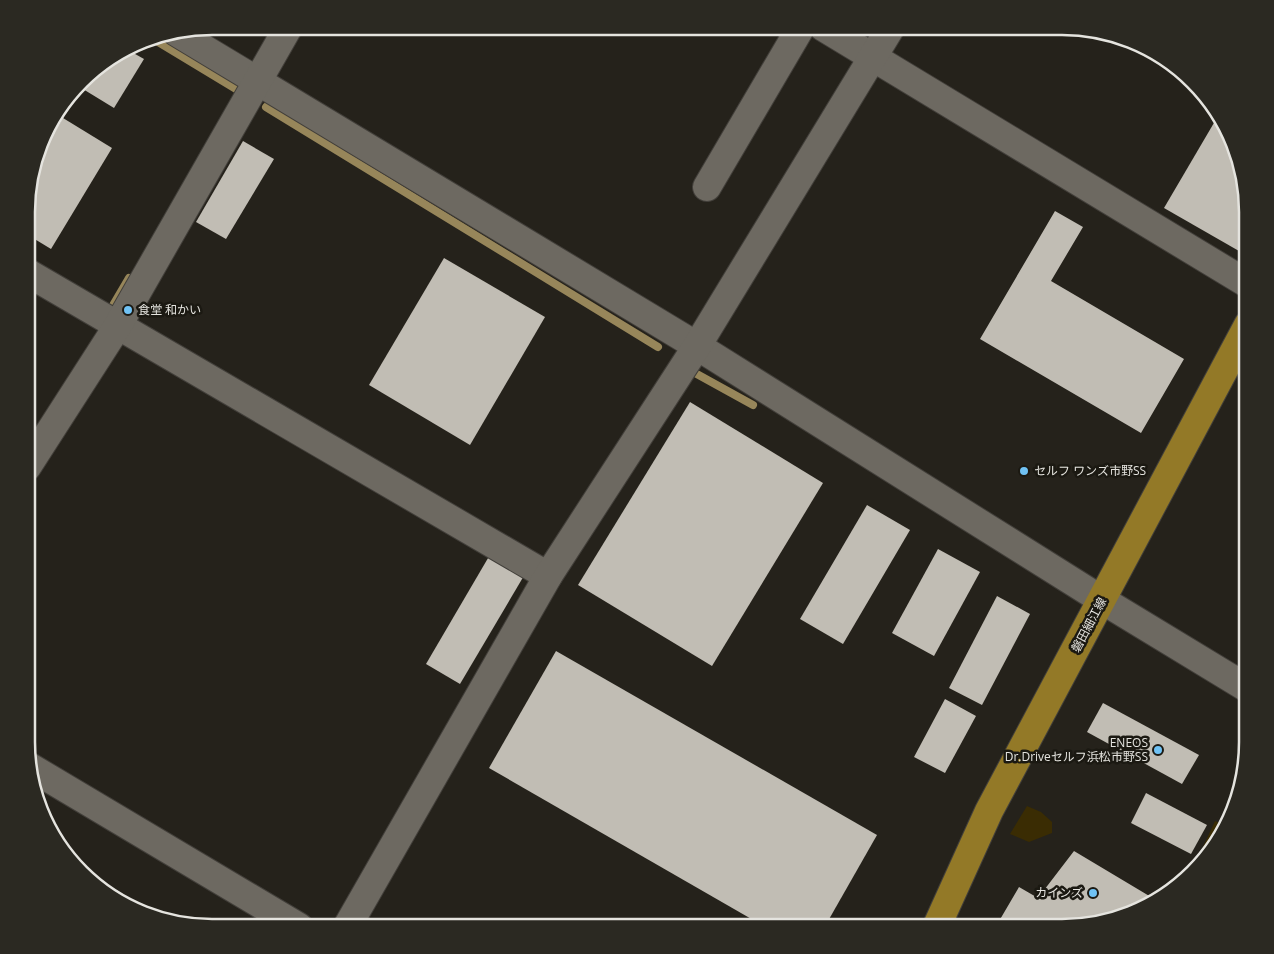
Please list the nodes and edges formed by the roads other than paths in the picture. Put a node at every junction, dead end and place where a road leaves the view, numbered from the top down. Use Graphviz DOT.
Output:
graph roads {
  1 [pos="284,35"];
  2 [pos="796,35"];
  3 [pos="838,35"];
  4 [pos="886,35"];
  5 [pos="185,37"];
  6 [pos="873,57"];
  7 [pos="257,81"];
  8 [pos="708,186"];
  9 [pos="35,278"];
  10 [pos="1239,279"];
  11 [pos="117,327"];
  12 [pos="1239,342"];
  13 [pos="697,346"];
  14 [pos="35,455"];
  15 [pos="548,576"];
  16 [pos="1102,600"];
  17 [pos="1239,683"];
  18 [pos="38,771"];
  19 [pos="286,919"];
  20 [pos="352,919"];
  21 [pos="940,919"];
  1 -- 7 [label="street"];
  2 -- 8 [label="street"];
  3 -- 6 [label="street"];
  4 -- 6 [label="street"];
  5 -- 7 [label="street"];
  6 -- 10 [label="street"];
  6 -- 13 [label="street"];
  7 -- 11 [label="street"];
  7 -- 13 [label="street"];
  9 -- 11 [label="street"];
  11 -- 14 [label="street"];
  11 -- 15 [label="street"];
  12 -- 16 [label="main road, 磐田細江線"];
  13 -- 15 [label="street"];
  13 -- 16 [label="street"];
  15 -- 20 [label="street"];
  16 -- 17 [label="street"];
  16 -- 21 [label="main road, 磐田細江線"];
  18 -- 19 [label="street"];
}
